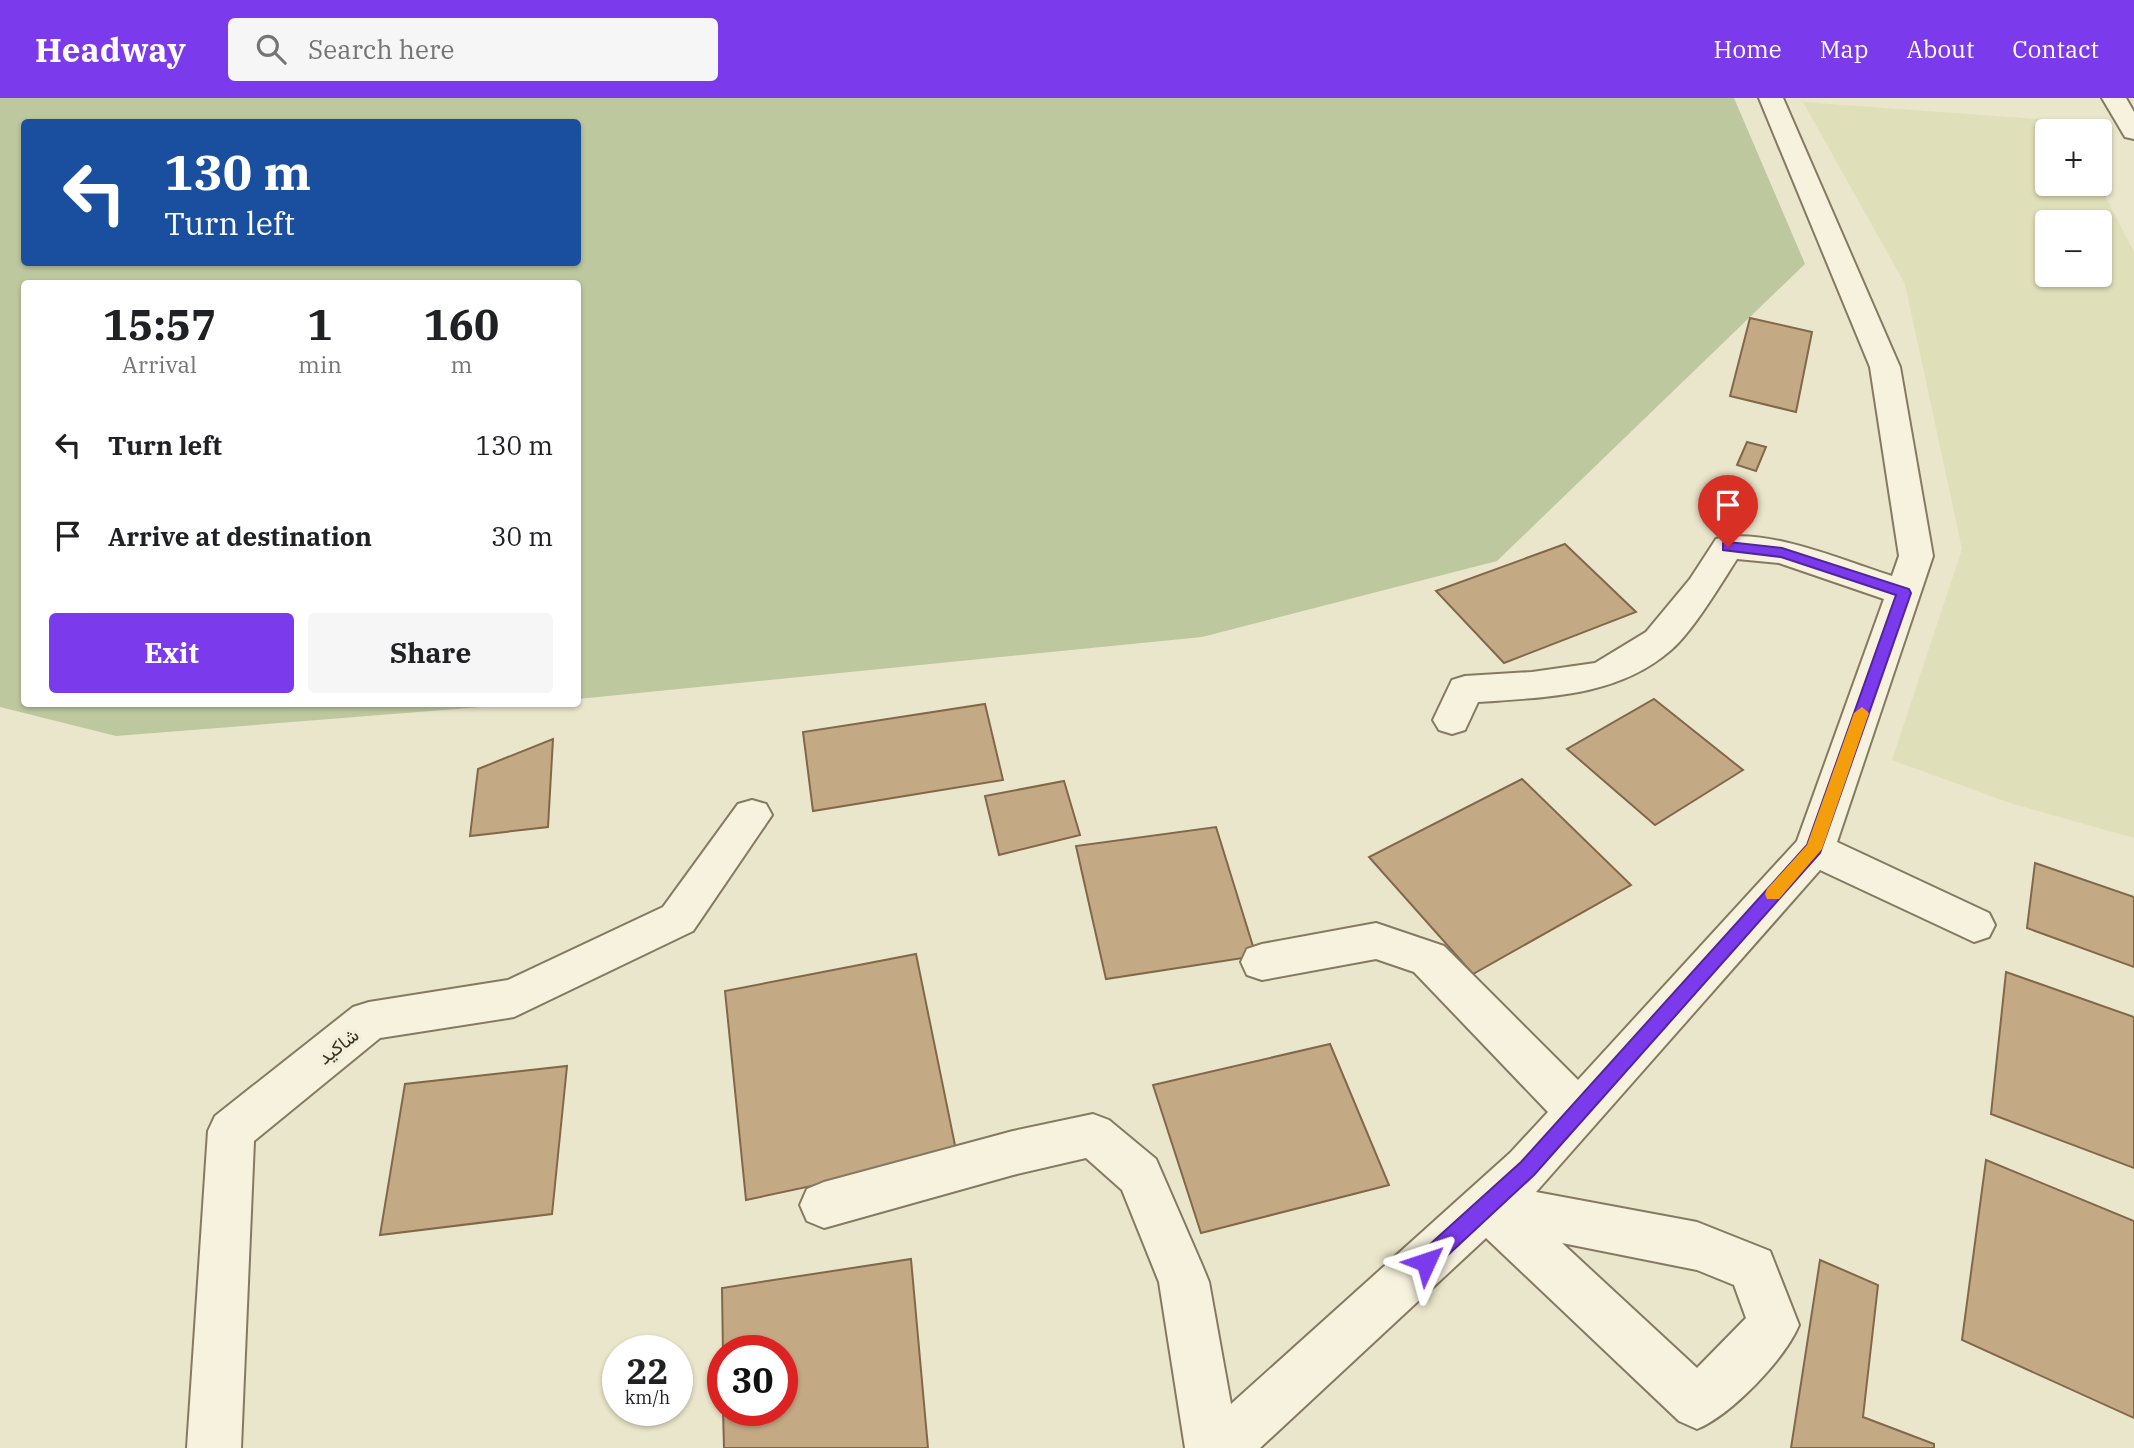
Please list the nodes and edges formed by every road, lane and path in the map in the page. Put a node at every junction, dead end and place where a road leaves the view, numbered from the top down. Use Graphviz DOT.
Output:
graph roads {
  1 [pos="1772,98"];
  2 [pos="2113,98"];
  3 [pos="2134,132"];
  4 [pos="1904,593"];
  5 [pos="1452,720"];
  6 [pos="752,815"];
  7 [pos="1814,849"];
  8 [pos="1974,926"];
  9 [pos="1262,962"];
  10 [pos="1578,1111"];
  11 [pos="824,1205"];
  12 [pos="1487,1206"];
  13 [pos="214,1448"];
  14 [pos="1212,1448"];
  15 [pos="1222,1448"];
  1 -- 4 [label="street"];
  2 -- 3 [label="street"];
  4 -- 5 [label="street"];
  4 -- 7 [label="street"];
  6 -- 13 [label="street, شاكيد"];
  7 -- 8 [label="street"];
  7 -- 10 [label="street"];
  9 -- 10 [label="street"];
  10 -- 12 [label="street"];
  11 -- 14 [label="street"];
  12 -- 12 [label="street"];
  12 -- 15 [label="street"];
}
